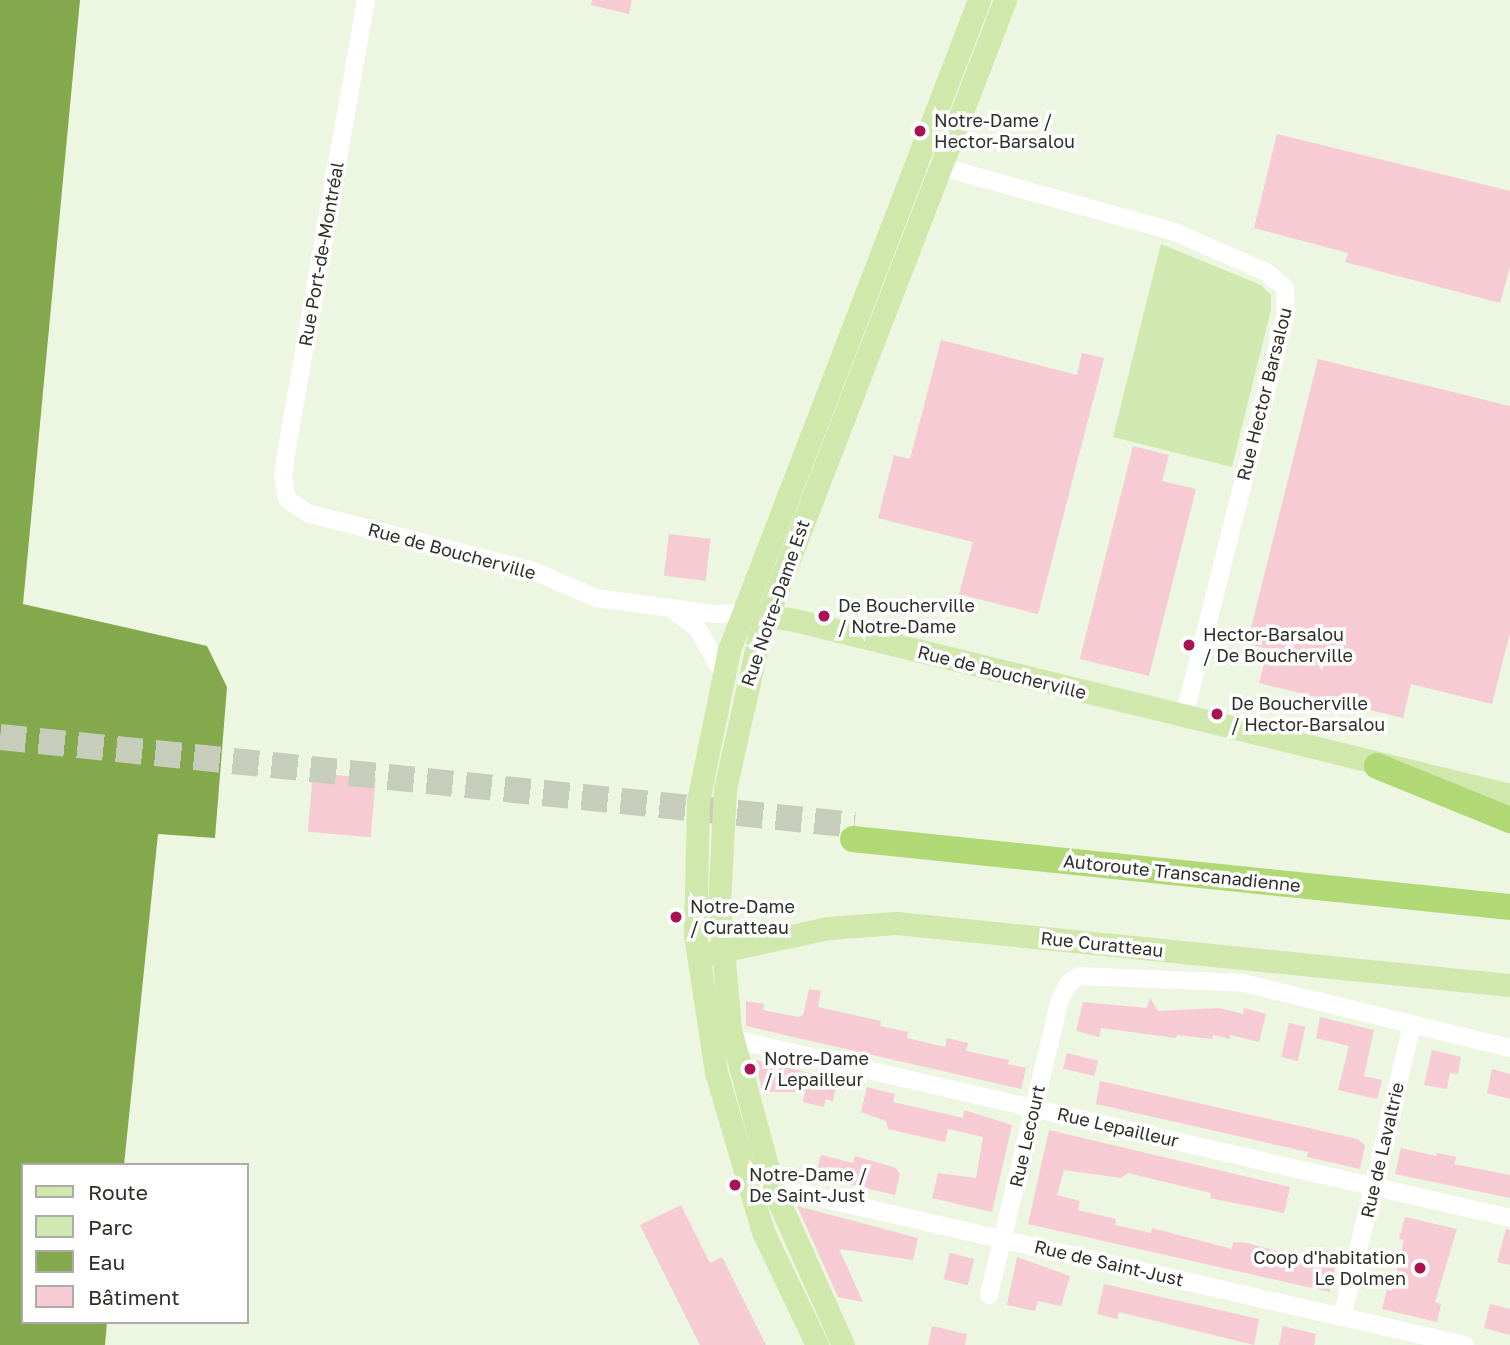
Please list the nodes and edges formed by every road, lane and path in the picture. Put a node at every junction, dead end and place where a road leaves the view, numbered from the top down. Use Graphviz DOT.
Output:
graph roads {
  1 [pos="366,0"];
  2 [pos="979,0"];
  3 [pos="1005,0"];
  4 [pos="918,160"];
  5 [pos="941,167"];
  6 [pos="293,507"];
  7 [pos="667,606"];
  8 [pos="743,613"];
  9 [pos="767,616"];
  10 [pos="723,673"];
  11 [pos="1184,717"];
  12 [pos="1377,765"];
  13 [pos="1510,795"];
  14 [pos="1510,820"];
  15 [pos="1510,891"];
  16 [pos="1510,907"];
  17 [pos="720,950"];
  18 [pos="697,956"];
  19 [pos="1073,979"];
  20 [pos="1510,985"];
  21 [pos="1412,1025"];
  22 [pos="730,1030"];
  23 [pos="1510,1048"];
  24 [pos="1033,1107"];
  25 [pos="1373,1186"];
  26 [pos="774,1191"];
  27 [pos="751,1195"];
  28 [pos="1510,1218"];
  29 [pos="1002,1238"];
  30 [pos="989,1296"];
  31 [pos="1342,1317"];
  32 [pos="817,1345"];
  33 [pos="843,1345"];
  34 [pos="1465,1345"];
  1 -- 6 [label="street, Rue Port-de-Montréal"];
  2 -- 4 [label="main road, Rue Notre-Dame Est"];
  3 -- 5 [label="main road, Rue Notre-Dame Est"];
  4 -- 5 [label="street, Rue Hector Barsalou"];
  4 -- 8 [label="main road, Rue Notre-Dame Est"];
  5 -- 9 [label="main road, Rue Notre-Dame Est"];
  5 -- 11 [label="street, Rue Hector Barsalou"];
  6 -- 7 [label="street, Rue de Boucherville"];
  7 -- 8 [label="street, Rue de Boucherville"];
  7 -- 10 [label="street"];
  8 -- 9 [label="main road, Rue de Boucherville"];
  8 -- 10 [label="main road, Rue Notre-Dame Est"];
  9 -- 11 [label="main road, Rue de Boucherville"];
  9 -- 17 [label="main road, Rue Notre-Dame Est"];
  10 -- 18 [label="main road, Rue Notre-Dame Est"];
  11 -- 12 [label="main road, Rue de Boucherville"];
  12 -- 13 [label="main road, Rue de Boucherville"];
  12 -- 14 [label="highway"];
  15 -- 16 [label="highway, Autoroute Transcanadienne"];
  17 -- 18 [label="main road, Rue Curatteau"];
  17 -- 20 [label="main road, Rue Curatteau"];
  17 -- 22 [label="main road, Rue Notre-Dame Est"];
  18 -- 27 [label="main road, Rue Notre-Dame Est"];
  19 -- 21 [label="street, Rue Curatteau"];
  19 -- 24 [label="street, Rue Lecourt"];
  21 -- 23 [label="street, Rue Curatteau"];
  21 -- 25 [label="street, Rue de Lavaltrie"];
  22 -- 24 [label="street, Rue Lepailleur"];
  22 -- 26 [label="main road, Rue Notre-Dame Est"];
  24 -- 25 [label="street, Rue Lepailleur"];
  24 -- 29 [label="street, Rue Lecourt"];
  25 -- 28 [label="street, Rue Lepailleur"];
  25 -- 31 [label="street, Rue de Lavaltrie"];
  26 -- 27 [label="street, Rue de Saint-Just"];
  26 -- 29 [label="street, Rue de Saint-Just"];
  26 -- 33 [label="main road, Rue Notre-Dame Est"];
  27 -- 32 [label="main road, Rue Notre-Dame Est"];
  29 -- 30 [label="street, Rue Lecourt"];
  29 -- 31 [label="street, Rue de Saint-Just"];
  31 -- 34 [label="street, Rue de Saint-Just"];
}
